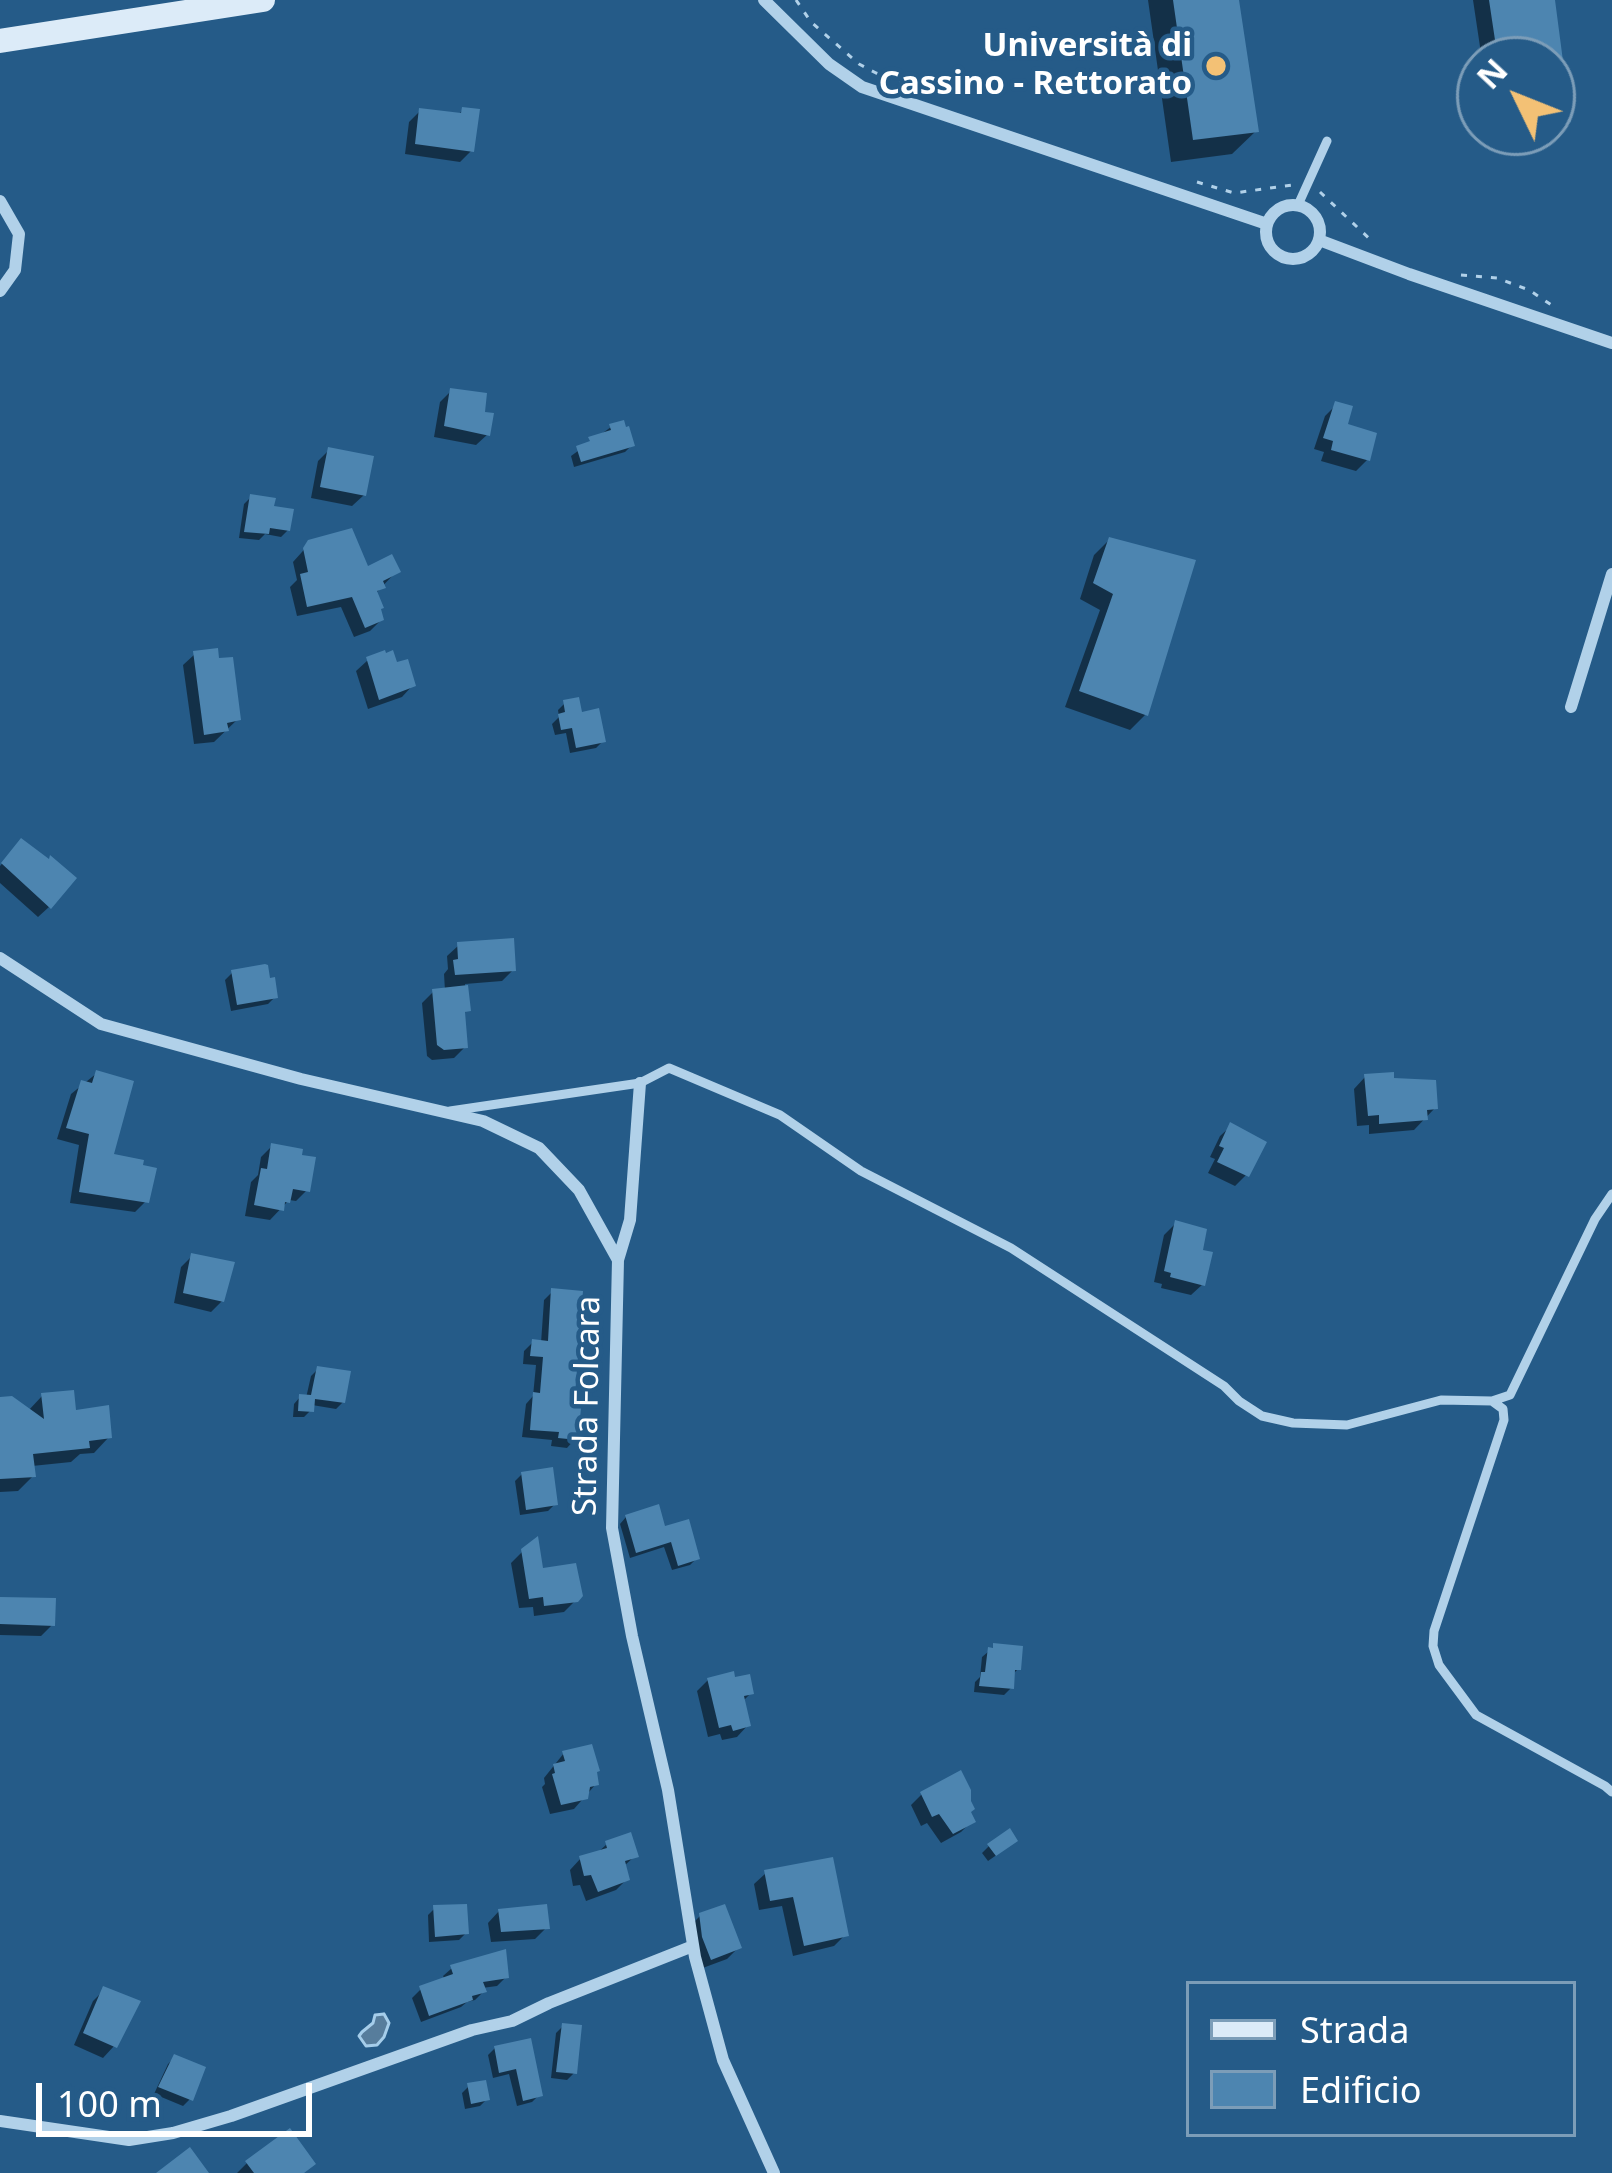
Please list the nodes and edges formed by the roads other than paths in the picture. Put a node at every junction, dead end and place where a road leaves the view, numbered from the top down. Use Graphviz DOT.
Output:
graph roads {
  1 [pos="263,0"];
  2 [pos="764,0"];
  3 [pos="231,2"];
  4 [pos="0,41"];
  5 [pos="1327,141"];
  6 [pos="0,201"];
  7 [pos="1298,205"];
  8 [pos="1267,224"];
  9 [pos="1319,240"];
  10 [pos="0,291"];
  11 [pos="1612,343"];
  12 [pos="1612,574"];
  13 [pos="1571,707"];
  14 [pos="0,958"];
  15 [pos="640,1083"];
  16 [pos="444,1112"];
  17 [pos="1612,1194"];
  18 [pos="618,1260"];
  19 [pos="1492,1402"];
  20 [pos="1612,1792"];
  21 [pos="693,1946"];
  22 [pos="0,2121"];
  23 [pos="774,2173"];
  1 -- 3 [label="street"];
  2 -- 8 [label="street"];
  3 -- 4 [label="street"];
  5 -- 7 [label="lane"];
  6 -- 10 [label="street"];
  7 -- 8 [label="street"];
  7 -- 9 [label="street"];
  8 -- 9 [label="street"];
  9 -- 11 [label="street"];
  12 -- 13 [label="street"];
  14 -- 16 [label="street, Strada Folcara"];
  15 -- 16 [label="lane"];
  15 -- 18 [label="street"];
  15 -- 19 [label="lane"];
  16 -- 18 [label="street, Strada Folcara"];
  17 -- 19 [label="lane"];
  18 -- 21 [label="street, Strada Folcara"];
  19 -- 20 [label="lane"];
  21 -- 22 [label="street"];
  21 -- 23 [label="street, Strada Folcara"];
}
